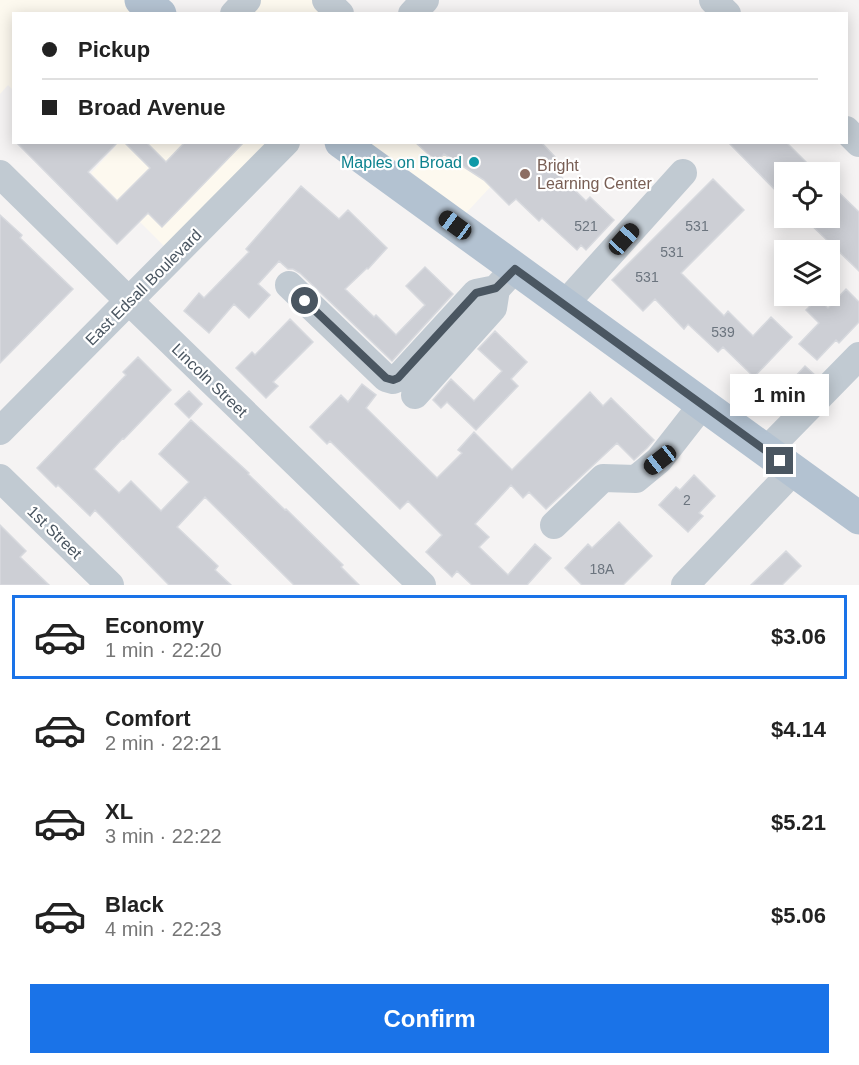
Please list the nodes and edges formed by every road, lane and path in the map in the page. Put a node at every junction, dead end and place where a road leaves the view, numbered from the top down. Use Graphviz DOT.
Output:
graph roads {
  1 [pos="141,0"];
  2 [pos="247,0"];
  3 [pos="326,0"];
  4 [pos="425,0"];
  5 [pos="713,0"];
  6 [pos="157,12"];
  7 [pos="236,12"];
  8 [pos="338,12"];
  9 [pos="414,12"];
  10 [pos="725,12"];
  11 [pos="284,144"];
  12 [pos="343,144"];
  13 [pos="683,173"];
  14 [pos="0,174"];
  15 [pos="506,279"];
  16 [pos="289,285"];
  17 [pos="129,301"];
  18 [pos="564,305"];
  19 [pos="859,356"];
  20 [pos="415,395"];
  21 [pos="702,405"];
  22 [pos="0,431"];
  23 [pos="766,451"];
  24 [pos="794,470"];
  25 [pos="0,478"];
  26 [pos="859,518"];
  27 [pos="554,525"];
  28 [pos="110,585"];
  29 [pos="422,585"];
  30 [pos="685,585"];
  1 -- 6 [label="main road"];
  2 -- 7 [label="street"];
  3 -- 8 [label="street"];
  4 -- 9 [label="street"];
  5 -- 10 [label="street"];
  11 -- 17 [label="street, East Edsall Boulevard"];
  12 -- 15 [label="main road"];
  13 -- 18 [label="street"];
  14 -- 17 [label="street, Lincoln Street"];
  15 -- 16 [label="street"];
  15 -- 18 [label="main road"];
  15 -- 20 [label="street"];
  17 -- 22 [label="street, East Edsall Boulevard"];
  17 -- 29 [label="street, Lincoln Street"];
  18 -- 21 [label="main road"];
  19 -- 23 [label="street"];
  21 -- 23 [label="main road"];
  21 -- 27 [label="street"];
  23 -- 24 [label="main road"];
  24 -- 26 [label="main road"];
  24 -- 30 [label="street"];
  25 -- 28 [label="street, 1st Street"];
}
